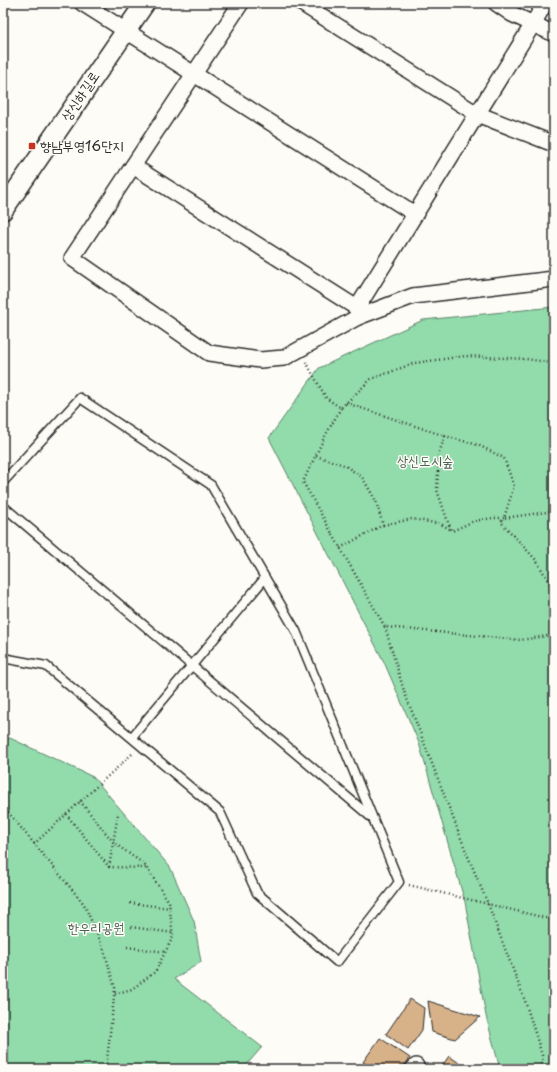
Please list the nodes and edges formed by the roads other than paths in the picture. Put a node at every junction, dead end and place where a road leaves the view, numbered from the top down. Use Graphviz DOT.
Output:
graph roads {
  1 [pos="82,3"];
  2 [pos="144,3"];
  3 [pos="241,3"];
  4 [pos="301,3"];
  5 [pos="496,3"];
  6 [pos="545,3"];
  7 [pos="533,24"];
  8 [pos="125,31"];
  9 [pos="554,34"];
  10 [pos="194,74"];
  11 [pos="477,114"];
  12 [pos="554,144"];
  13 [pos="133,166"];
  14 [pos="3,210"];
  15 [pos="415,214"];
  16 [pos="554,278"];
  17 [pos="357,312"];
  18 [pos="3,482"];
  19 [pos="3,506"];
  20 [pos="265,578"];
  21 [pos="3,658"];
  22 [pos="192,666"];
  23 [pos="132,738"];
  24 [pos="373,820"];
  1 -- 8 [label="street"];
  2 -- 8 [label="street, 상신하길로"];
  3 -- 10 [label="street"];
  4 -- 11 [label="street"];
  5 -- 7 [label="street"];
  6 -- 7 [label="street"];
  7 -- 9 [label="street"];
  7 -- 11 [label="street"];
  8 -- 10 [label="street"];
  8 -- 14 [label="street, 상신하길로"];
  10 -- 13 [label="street"];
  10 -- 15 [label="street"];
  11 -- 12 [label="street"];
  11 -- 15 [label="street"];
  13 -- 17 [label="street"];
  13 -- 17 [label="street"];
  15 -- 17 [label="street"];
  16 -- 17 [label="street"];
  18 -- 20 [label="lane"];
  19 -- 22 [label="lane"];
  20 -- 22 [label="lane"];
  20 -- 24 [label="lane"];
  21 -- 23 [label="lane"];
  22 -- 23 [label="lane"];
  22 -- 24 [label="lane"];
  23 -- 24 [label="lane"];
}
